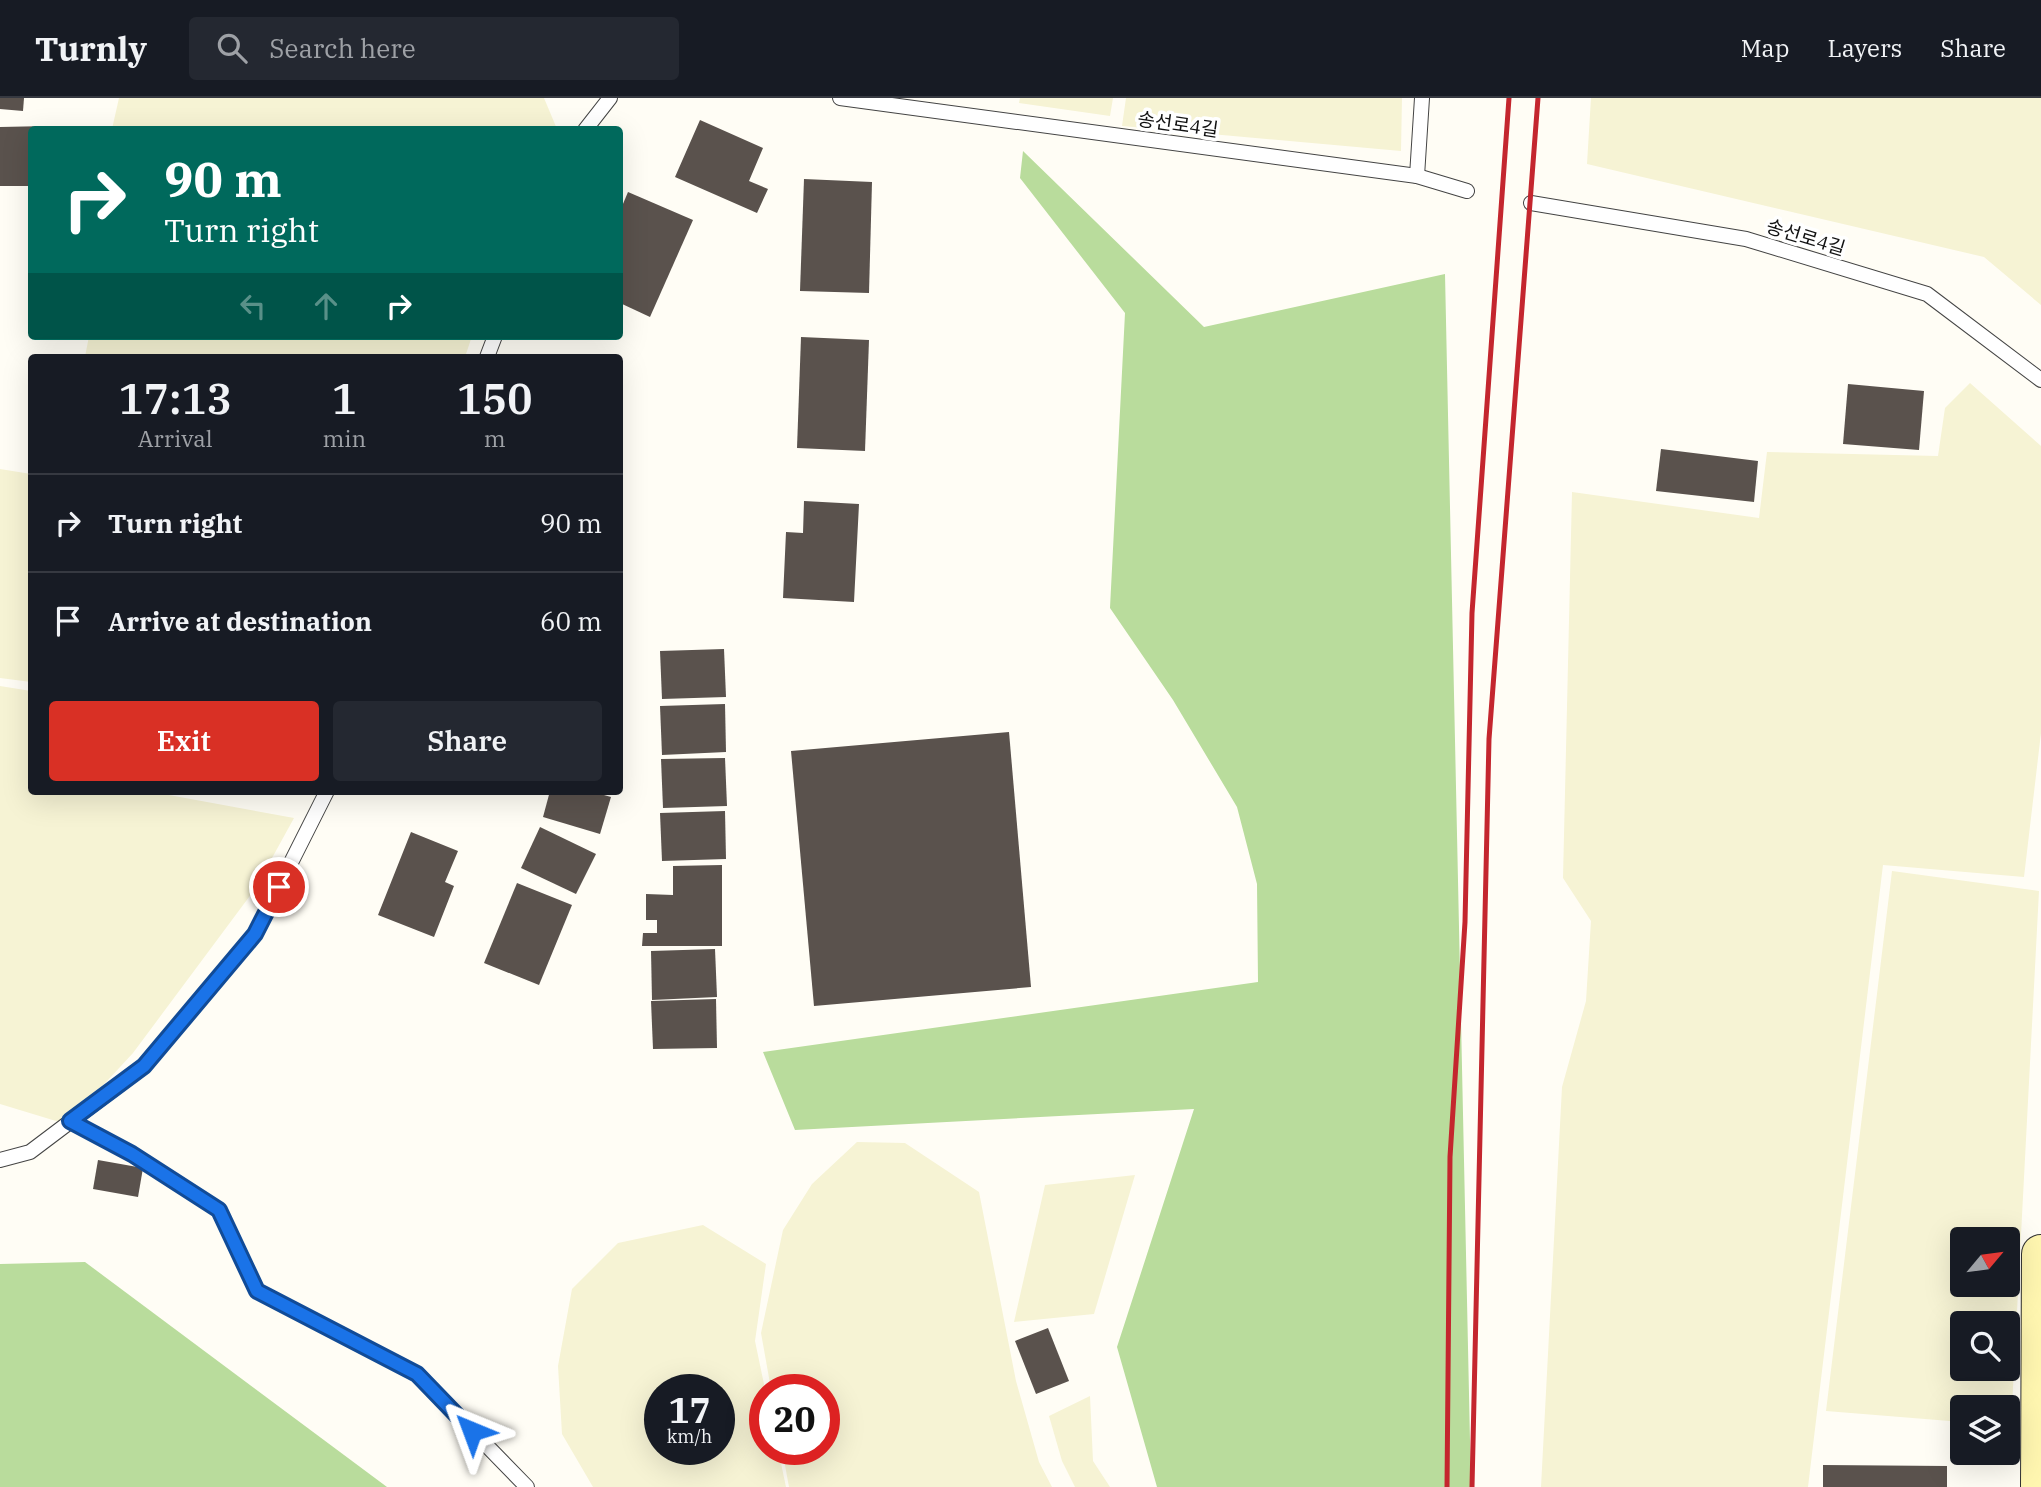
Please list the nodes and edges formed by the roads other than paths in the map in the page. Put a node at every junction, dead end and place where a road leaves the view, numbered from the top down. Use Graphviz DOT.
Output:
graph roads {
  1 [pos="610,98"];
  2 [pos="840,98"];
  3 [pos="1422,98"];
  4 [pos="588,126"];
  5 [pos="1417,176"];
  6 [pos="1467,191"];
  7 [pos="1531,203"];
  8 [pos="2041,380"];
  9 [pos="325,795"];
  10 [pos="70,1121"];
  11 [pos="0,1160"];
  12 [pos="2041,1254"];
  13 [pos="527,1487"];
  14 [pos="2040,1487"];
  1 -- 4 [label="lane"];
  2 -- 5 [label="lane, 송선로4길"];
  3 -- 5 [label="lane"];
  5 -- 6 [label="lane, 송선로4길"];
  7 -- 8 [label="lane, 송선로4길"];
  9 -- 10 [label="lane"];
  10 -- 11 [label="lane"];
  10 -- 13 [label="lane"];
  12 -- 14 [label="street"];
}
